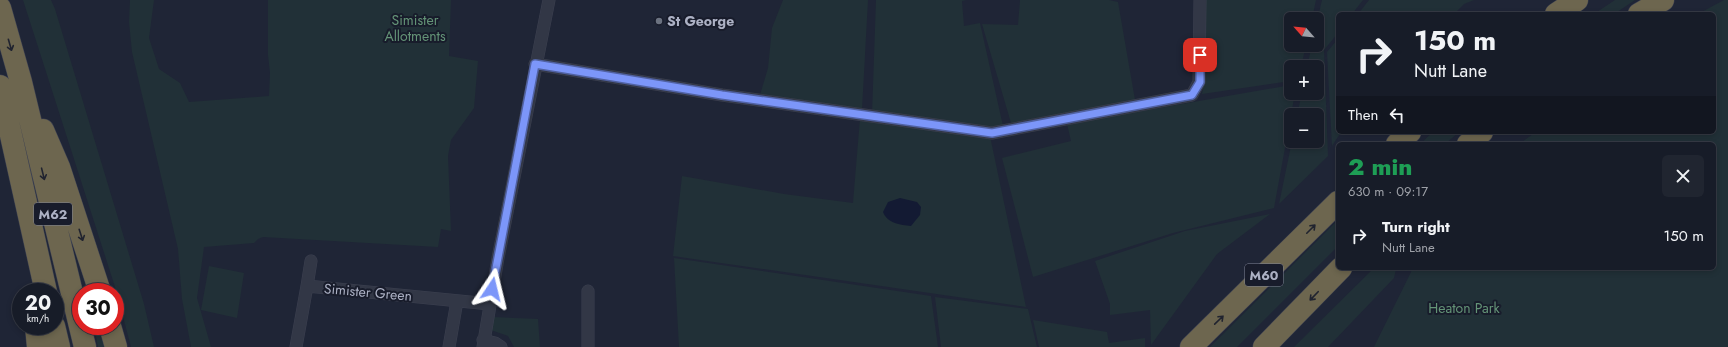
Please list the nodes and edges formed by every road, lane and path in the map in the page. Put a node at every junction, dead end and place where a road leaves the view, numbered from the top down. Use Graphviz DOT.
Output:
graph roads {
  1 [pos="549,0"];
  2 [pos="1200,0"];
  3 [pos="1577,0"];
  4 [pos="1663,0"];
  5 [pos="0,8"];
  6 [pos="1559,12"];
  7 [pos="1642,12"];
  8 [pos="535,64"];
  9 [pos="10,84"];
  10 [pos="0,132"];
  11 [pos="1408,134"];
  12 [pos="1480,134"];
  13 [pos="1399,142"];
  14 [pos="1470,142"];
  15 [pos="1336,204"];
  16 [pos="311,261"];
  17 [pos="1339,270"];
  18 [pos="29,283"];
  19 [pos="44,283"];
  20 [pos="97,283"];
  21 [pos="307,286"];
  22 [pos="588,291"];
  23 [pos="457,301"];
  24 [pos="490,304"];
  25 [pos="37,335"];
  26 [pos="56,335"];
  27 [pos="113,335"];
  28 [pos="483,344"];
  29 [pos="38,347"];
  30 [pos="59,347"];
  31 [pos="85,347"];
  32 [pos="116,347"];
  33 [pos="296,347"];
  34 [pos="449,347"];
  35 [pos="501,347"];
  36 [pos="588,347"];
  37 [pos="1191,347"];
  38 [pos="1264,347"];
  1 -- 8 [label="street"];
  2 -- 8 [label="street"];
  3 -- 6 [label="highway"];
  4 -- 7 [label="highway"];
  5 -- 9 [label="highway, M62, one-way"];
  8 -- 24 [label="street"];
  9 -- 19 [label="highway, M62"];
  9 -- 20 [label="highway, one-way"];
  9 -- 31 [label="highway, M62, one-way"];
  10 -- 18 [label="highway"];
  11 -- 13 [label="highway"];
  12 -- 14 [label="highway"];
  37 -- 15 [label="highway, M60, one-way"];
  16 -- 21 [label="street"];
  17 -- 38 [label="highway, one-way"];
  21 -- 23 [label="street, Simister Green"];
  21 -- 33 [label="street, Simister Green"];
  22 -- 36 [label="street"];
  23 -- 24 [label="street, Simister Green"];
  23 -- 34 [label="street"];
  24 -- 28 [label="street"];
  25 -- 29 [label="highway"];
  26 -- 30 [label="highway"];
  27 -- 32 [label="highway"];
  28 -- 35 [label="street"];
}
